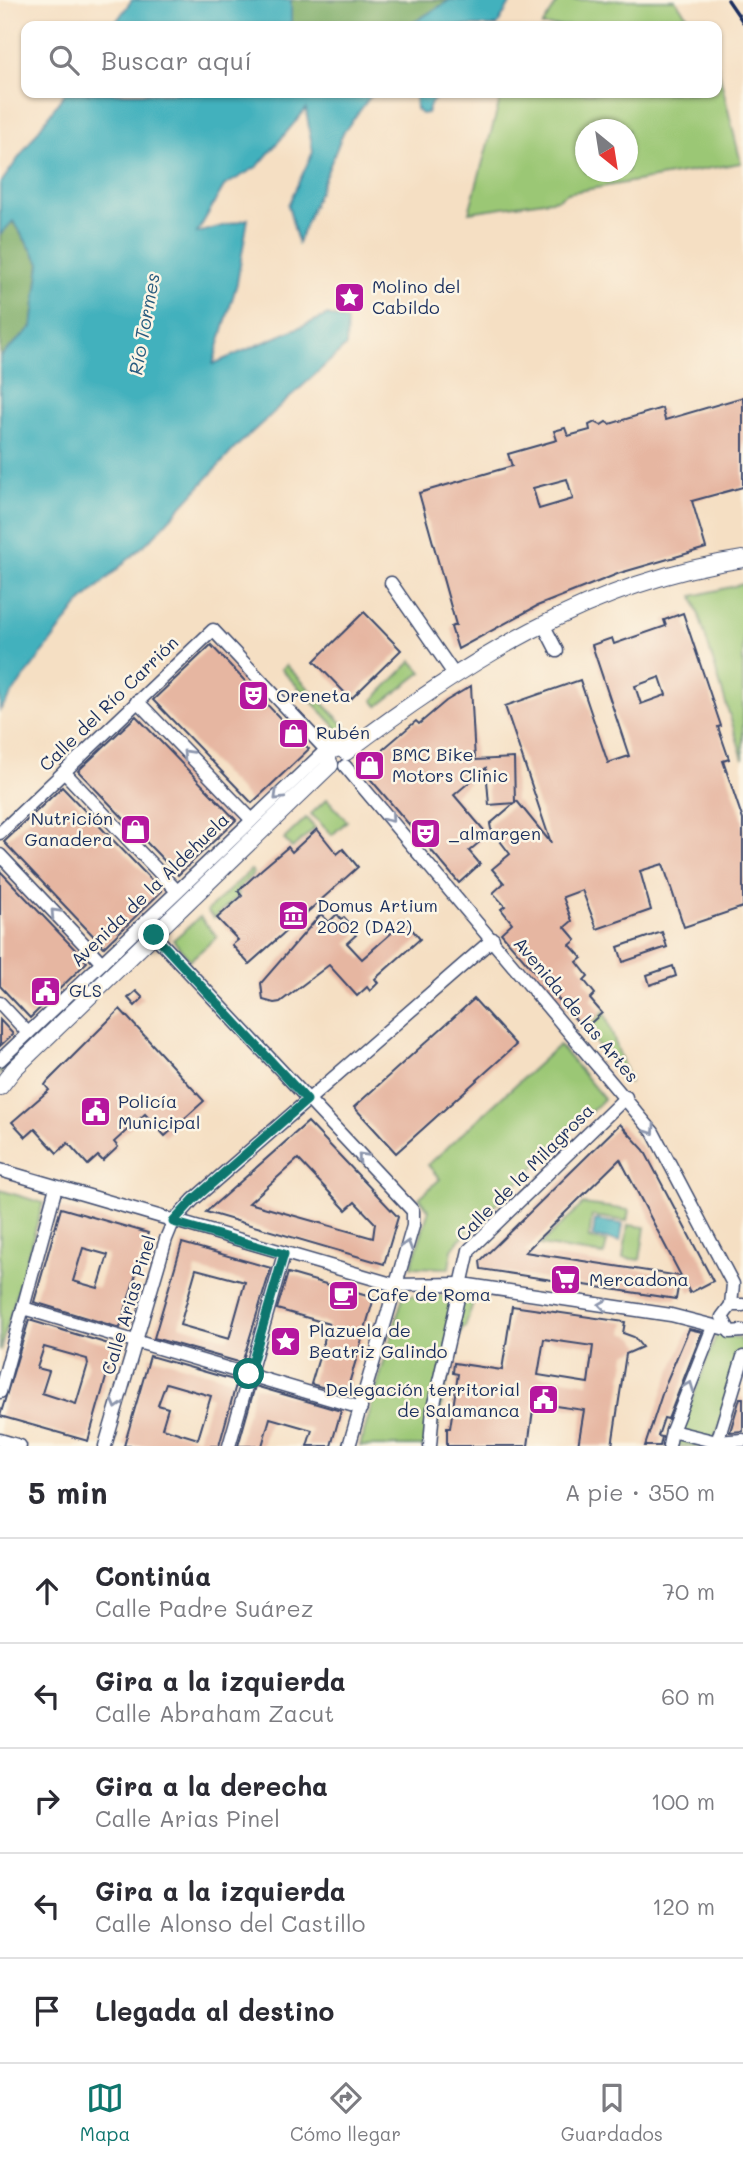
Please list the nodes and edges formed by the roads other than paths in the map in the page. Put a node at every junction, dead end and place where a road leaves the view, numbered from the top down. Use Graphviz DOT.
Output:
graph roads {
  1 [pos="743,559"];
  2 [pos="391,583"];
  3 [pos="543,624"];
  4 [pos="213,630"];
  5 [pos="557,651"];
  6 [pos="454,674"];
  7 [pos="137,701"];
  8 [pos="336,757"];
  9 [pos="64,772"];
  10 [pos="252,820"];
  11 [pos="0,833"];
  12 [pos="0,855"];
  13 [pos="177,891"];
  14 [pos="154,935"];
  15 [pos="493,939"];
  16 [pos="102,963"];
  17 [pos="0,1003"];
  18 [pos="28,1033"];
  19 [pos="0,1060"];
  20 [pos="0,1087"];
  21 [pos="626,1097"];
  22 [pos="307,1100"];
  23 [pos="0,1170"];
  24 [pos="56,1187"];
  25 [pos="173,1222"];
  26 [pos="284,1254"];
  27 [pos="462,1284"];
  28 [pos="395,1285"];
  29 [pos="23,1308"];
  30 [pos="732,1308"];
  31 [pos="707,1324"];
  32 [pos="738,1332"];
  33 [pos="136,1342"];
  34 [pos="743,1357"];
  35 [pos="249,1374"];
  36 [pos="0,1392"];
  37 [pos="361,1408"];
  38 [pos="672,1431"];
  39 [pos="0,1440"];
  40 [pos="743,1440"];
  41 [pos="716,1444"];
  42 [pos="20,1446"];
  43 [pos="105,1446"];
  44 [pos="229,1446"];
  45 [pos="349,1446"];
  46 [pos="429,1446"];
  47 [pos="669,1446"];
  1 -- 3 [label="main road, Avenida de la Aldehuela"];
  2 -- 6 [label="street"];
  3 -- 5 [label="street"];
  3 -- 6 [label="main road, Avenida de la Aldehuela"];
  4 -- 7 [label="street, Calle del Río Carrión"];
  4 -- 8 [label="street, Avenida de las Artes"];
  6 -- 8 [label="main road, Avenida de la Aldehuela"];
  7 -- 9 [label="street, Calle del Río Carrión"];
  10 -- 7 [label="street, one-way"];
  8 -- 10 [label="street, Avenida de la Aldehuela, one-way"];
  8 -- 14 [label="main road, Avenida de la Aldehuela"];
  8 -- 15 [label="street, Avenida de las Artes, one-way"];
  9 -- 11 [label="street, Calle del Río Carrión"];
  9 -- 13 [label="street"];
  10 -- 13 [label="street, Avenida de la Aldehuela"];
  16 -- 12 [label="street, one-way"];
  13 -- 16 [label="street, Avenida de la Aldehuela"];
  14 -- 20 [label="main road, Avenida de la Aldehuela"];
  14 -- 22 [label="street"];
  15 -- 21 [label="street, Avenida de las Artes"];
  15 -- 22 [label="street, Calle Arias Pinel"];
  16 -- 18 [label="street, Avenida de la Aldehuela"];
  17 -- 18 [label="street"];
  18 -- 19 [label="street, Avenida de la Aldehuela"];
  21 -- 27 [label="street, Calle de la Milagrosa"];
  21 -- 30 [label="street, Avenida de las Artes, one-way"];
  22 -- 25 [label="street, Calle Arias Pinel"];
  28 -- 22 [label="street, one-way"];
  23 -- 24 [label="street"];
  24 -- 25 [label="street"];
  24 -- 29 [label="street"];
  25 -- 26 [label="street"];
  25 -- 33 [label="street, Calle Arias Pinel"];
  26 -- 28 [label="street"];
  26 -- 35 [label="street"];
  27 -- 28 [label="street"];
  31 -- 27 [label="street, one-way"];
  27 -- 46 [label="street, Calle de la Milagrosa"];
  28 -- 37 [label="street"];
  29 -- 33 [label="street"];
  29 -- 36 [label="street"];
  30 -- 31 [label="street"];
  30 -- 32 [label="street, Avenida de las Artes"];
  31 -- 32 [label="street"];
  38 -- 31 [label="street, one-way"];
  33 -- 35 [label="street"];
  33 -- 43 [label="street, Calle Arias Pinel, one-way"];
  34 -- 41 [label="street"];
  35 -- 37 [label="street"];
  35 -- 44 [label="street"];
  37 -- 45 [label="street"];
  38 -- 41 [label="street"];
  38 -- 47 [label="street"];
  39 -- 42 [label="street"];
  40 -- 41 [label="street"];
}
